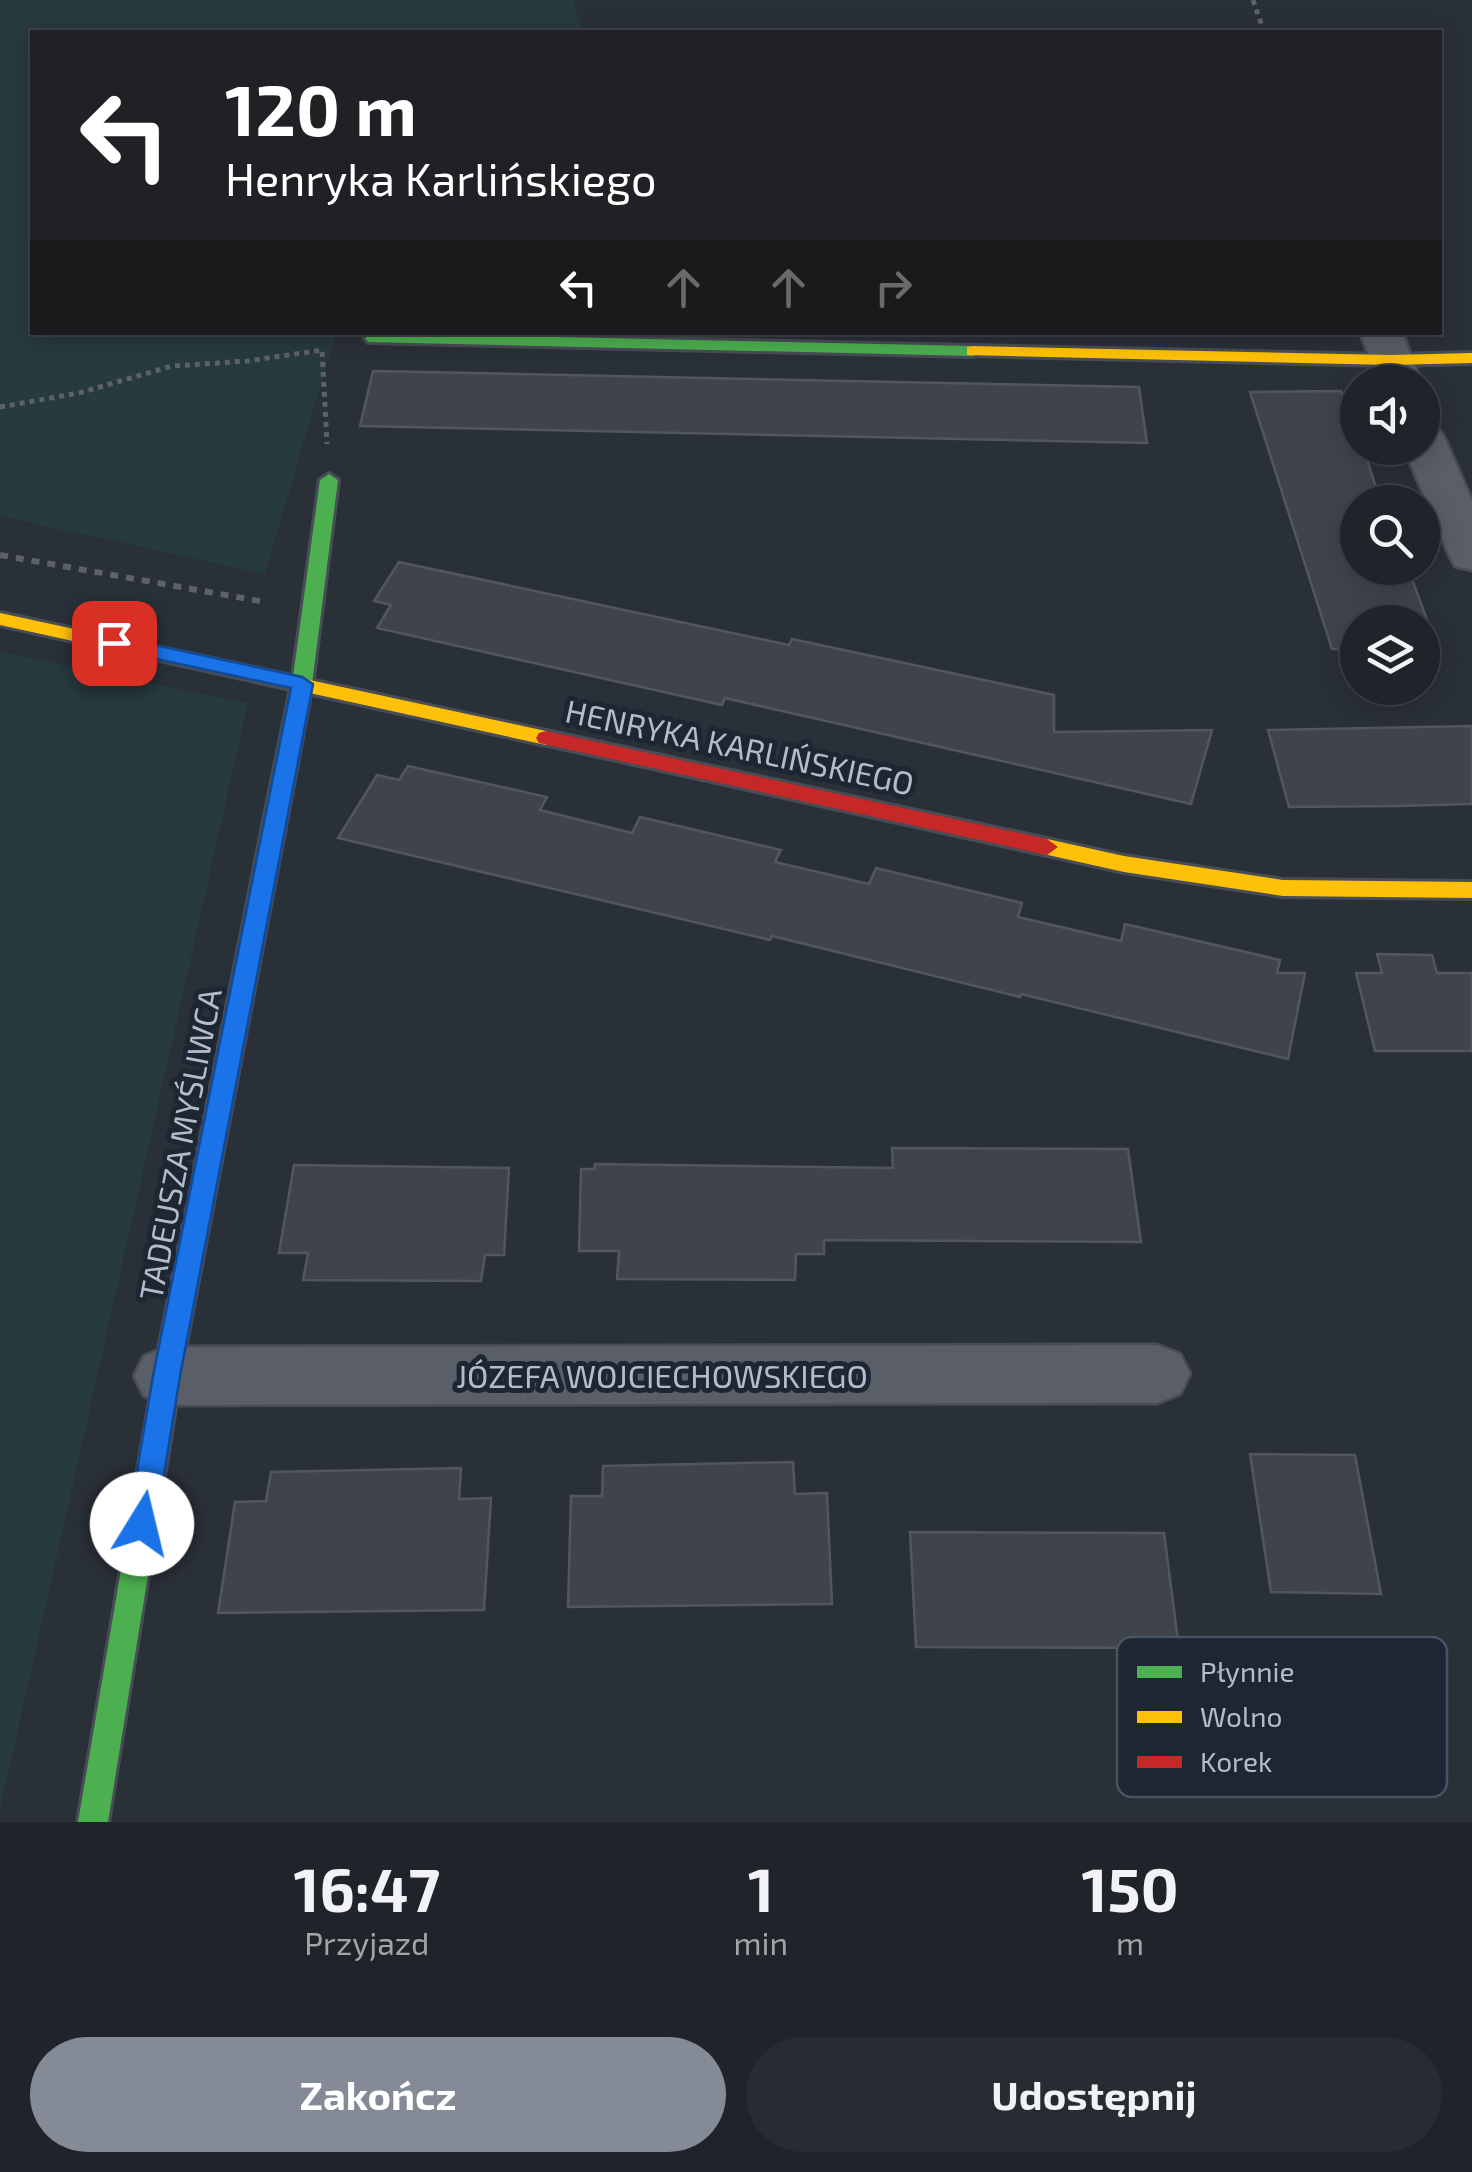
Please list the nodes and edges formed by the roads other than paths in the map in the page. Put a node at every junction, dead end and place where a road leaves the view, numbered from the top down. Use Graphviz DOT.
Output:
graph roads {
  1 [pos="374,338"];
  2 [pos="1391,358"];
  3 [pos="1472,358"];
  4 [pos="1434,465"];
  5 [pos="329,480"];
  6 [pos="1472,555"];
  7 [pos="0,619"];
  8 [pos="302,684"];
  9 [pos="1472,890"];
  10 [pos="1157,1374"];
  11 [pos="167,1376"];
  12 [pos="93,1822"];
  1 -- 2 [label="street"];
  2 -- 3 [label="street"];
  4 -- 6 [label="street"];
  5 -- 8 [label="street, TADEUSZA MYŚLIWCA"];
  7 -- 8 [label="street, HENRYKA KARLIŃSKIEGO"];
  8 -- 9 [label="street, HENRYKA KARLIŃSKIEGO"];
  8 -- 11 [label="street, TADEUSZA MYŚLIWCA"];
  10 -- 11 [label="street, JÓZEFA WOJCIECHOWSKIEGO"];
  11 -- 12 [label="street, TADEUSZA MYŚLIWCA"];
}
